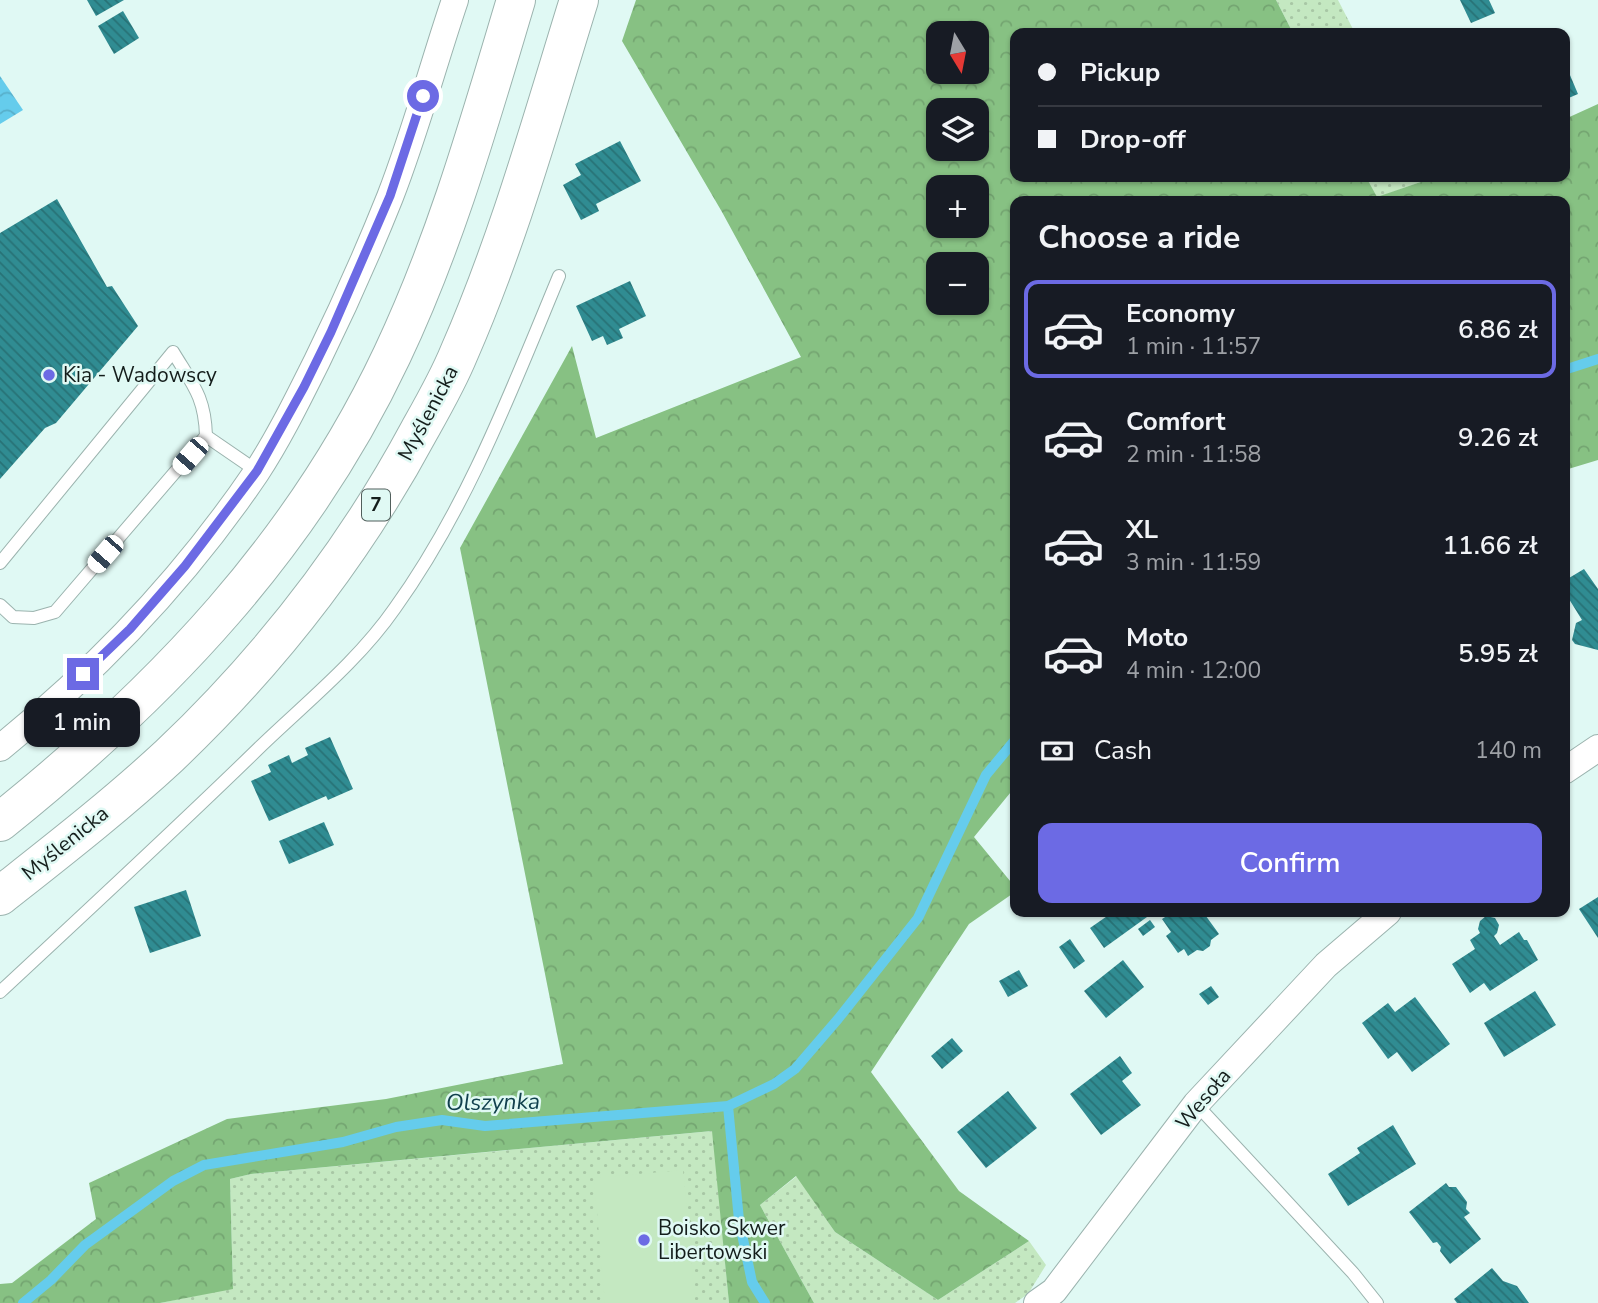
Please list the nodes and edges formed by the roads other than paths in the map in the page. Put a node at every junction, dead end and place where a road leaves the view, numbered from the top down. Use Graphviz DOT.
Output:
graph roads {
  1 [pos="455,0"];
  2 [pos="516,0"];
  3 [pos="579,0"];
  4 [pos="559,276"];
  5 [pos="206,436"];
  6 [pos="257,471"];
  7 [pos="0,563"];
  8 [pos="0,605"];
  9 [pos="6,617"];
  10 [pos="0,748"];
  11 [pos="1598,748"];
  12 [pos="1570,767"];
  13 [pos="0,822"];
  14 [pos="0,896"];
  15 [pos="1382,917"];
  16 [pos="0,992"];
  17 [pos="1196,1104"];
  18 [pos="1037,1303"];
  19 [pos="1377,1303"];
  1 -- 6 [label="street"];
  2 -- 13 [label="highway"];
  3 -- 14 [label="highway, Myślenicka / 7"];
  4 -- 16 [label="lane"];
  5 -- 6 [label="lane"];
  5 -- 7 [label="lane"];
  5 -- 9 [label="lane"];
  6 -- 10 [label="street"];
  8 -- 9 [label="lane"];
  11 -- 12 [label="street"];
  15 -- 17 [label="street, Wesoła"];
  17 -- 18 [label="street, Wesoła"];
  17 -- 19 [label="lane"];
}
